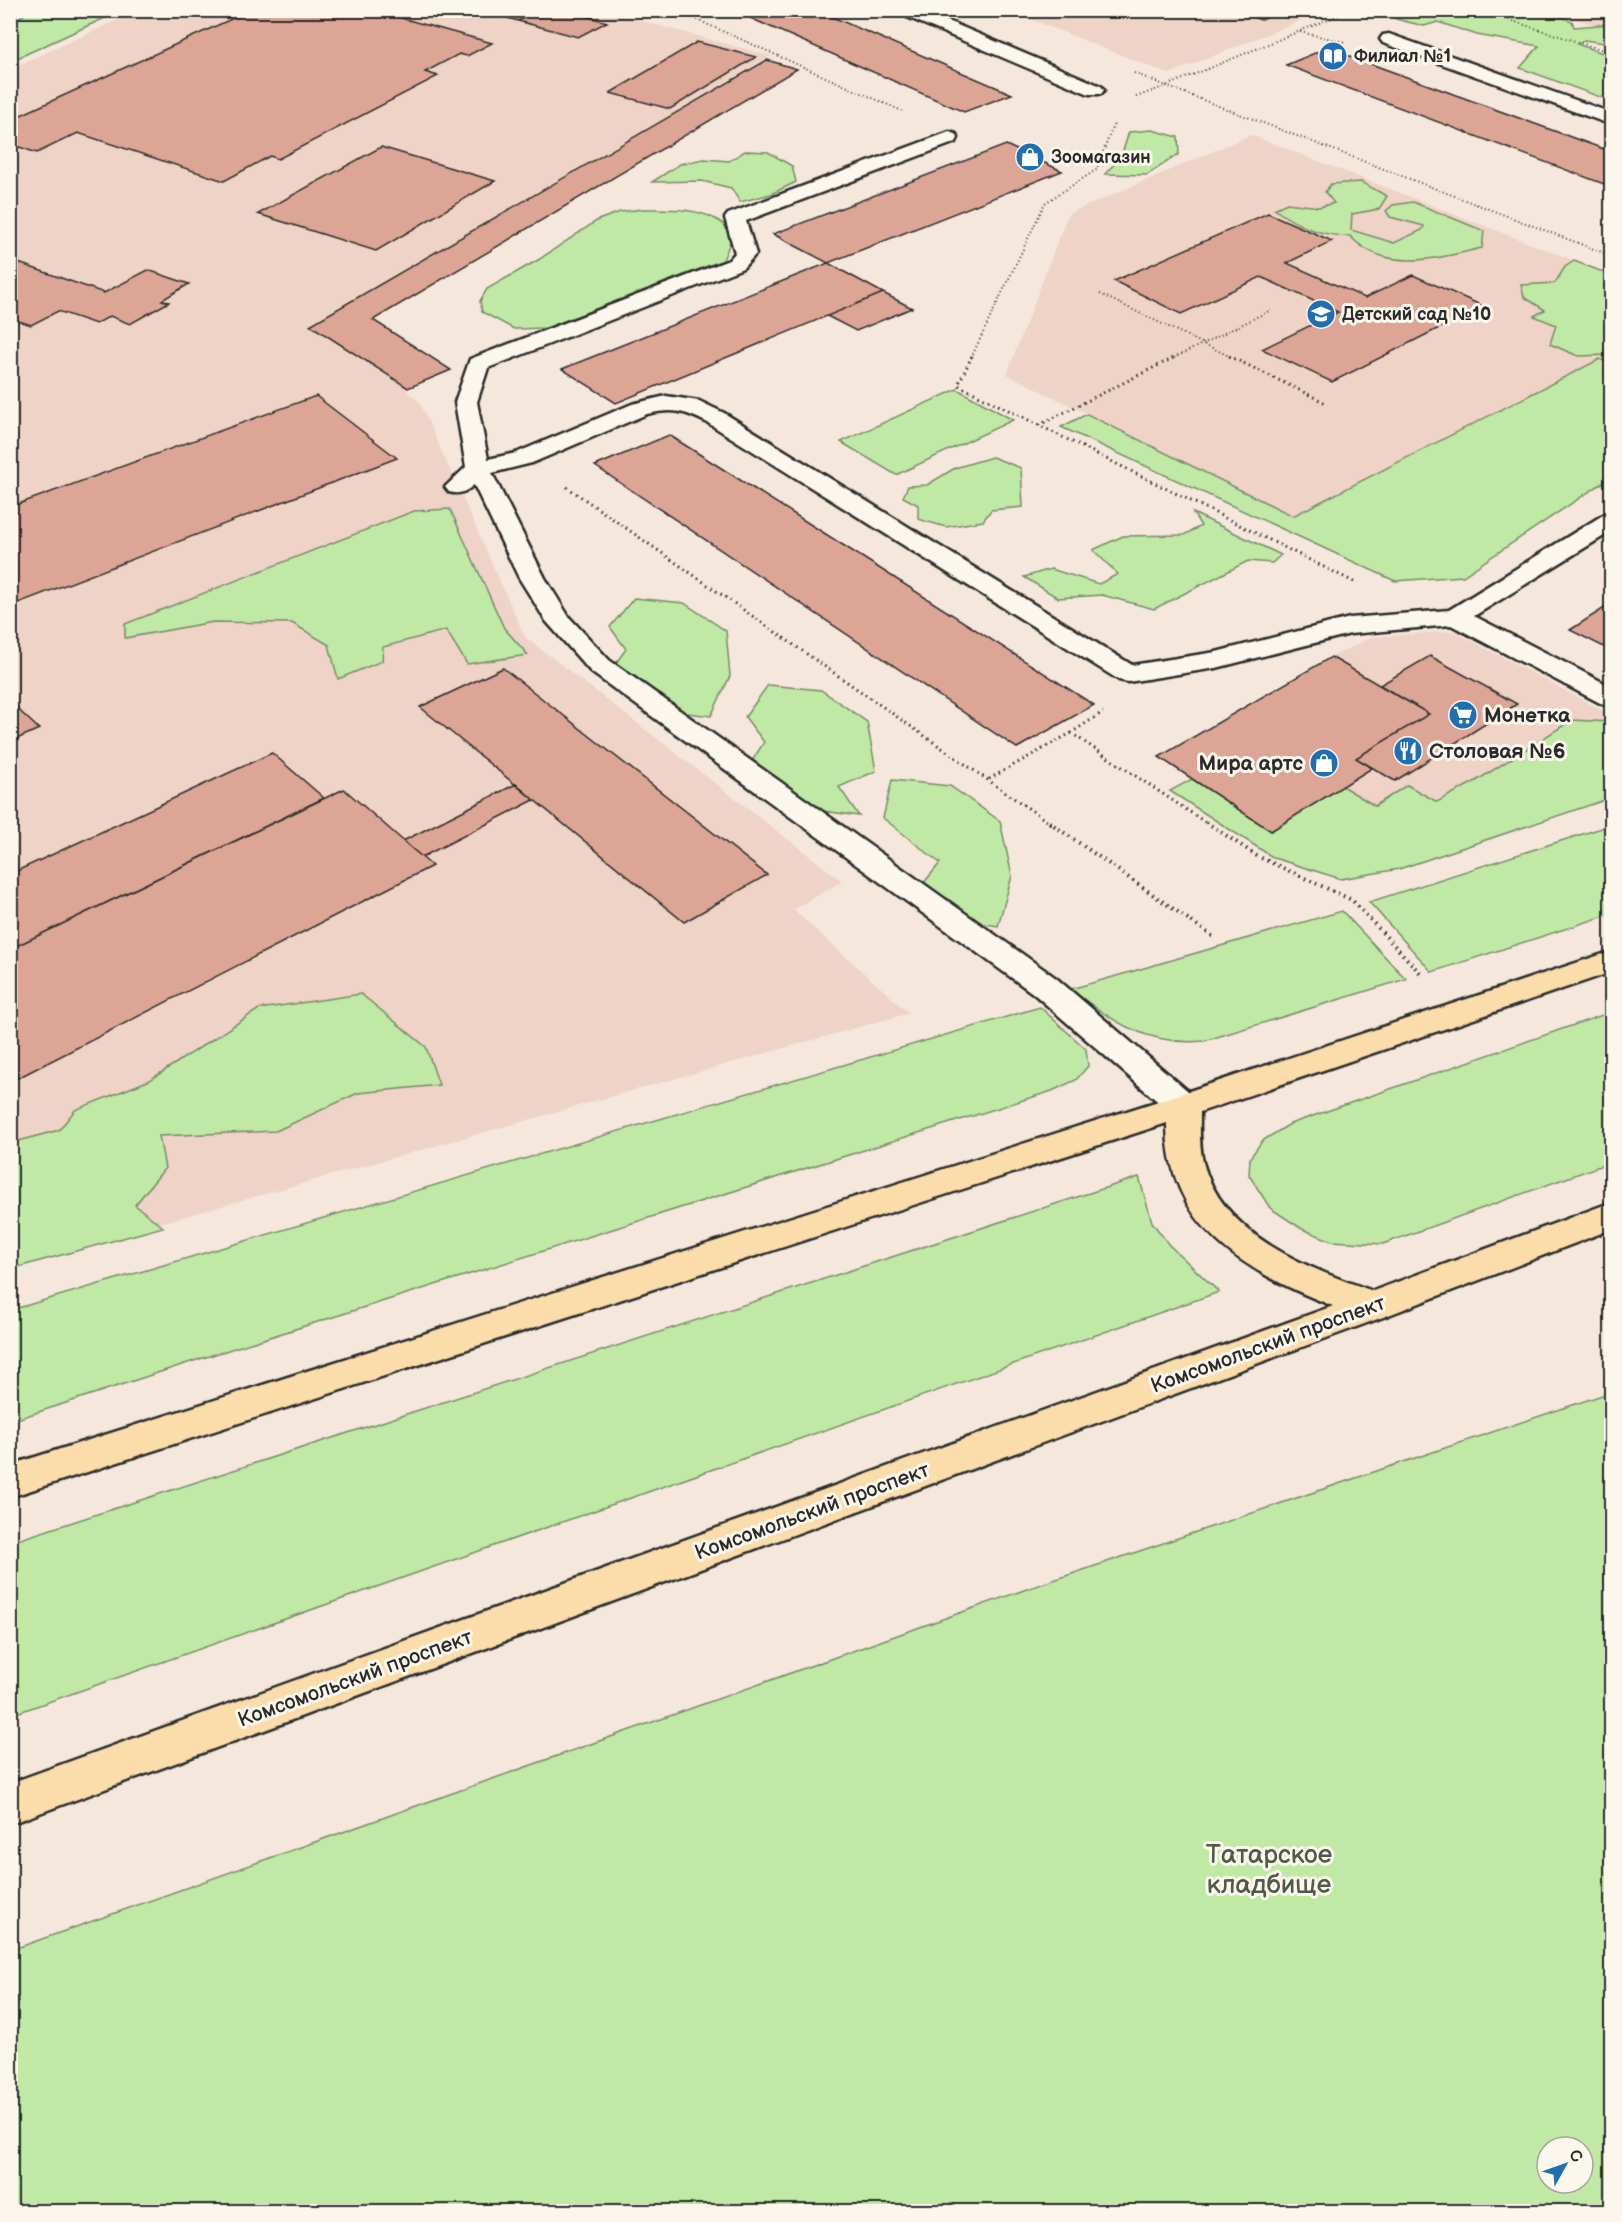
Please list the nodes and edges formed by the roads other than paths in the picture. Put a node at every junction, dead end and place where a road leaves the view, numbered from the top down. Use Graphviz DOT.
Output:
graph roads {
  1 [pos="906,10"];
  2 [pos="1389,39"];
  3 [pos="1095,90"];
  4 [pos="1611,120"];
  5 [pos="949,138"];
  6 [pos="478,469"];
  7 [pos="457,487"];
  8 [pos="1611,520"];
  9 [pos="1455,617"];
  10 [pos="1611,698"];
  11 [pos="1611,961"];
  12 [pos="1183,1105"];
  13 [pos="1611,1215"];
  14 [pos="1373,1306"];
  15 [pos="10,1481"];
  16 [pos="10,1804"];
  1 -- 3 [label="lane"];
  2 -- 4 [label="lane"];
  5 -- 6 [label="lane"];
  6 -- 7 [label="lane"];
  6 -- 9 [label="lane"];
  6 -- 12 [label="lane"];
  8 -- 9 [label="lane"];
  9 -- 10 [label="lane"];
  11 -- 12 [label="main road"];
  12 -- 14 [label="main road"];
  12 -- 15 [label="main road"];
  13 -- 14 [label="main road, Комсомольский проспект"];
  14 -- 16 [label="main road, Комсомольский проспект"];
}
